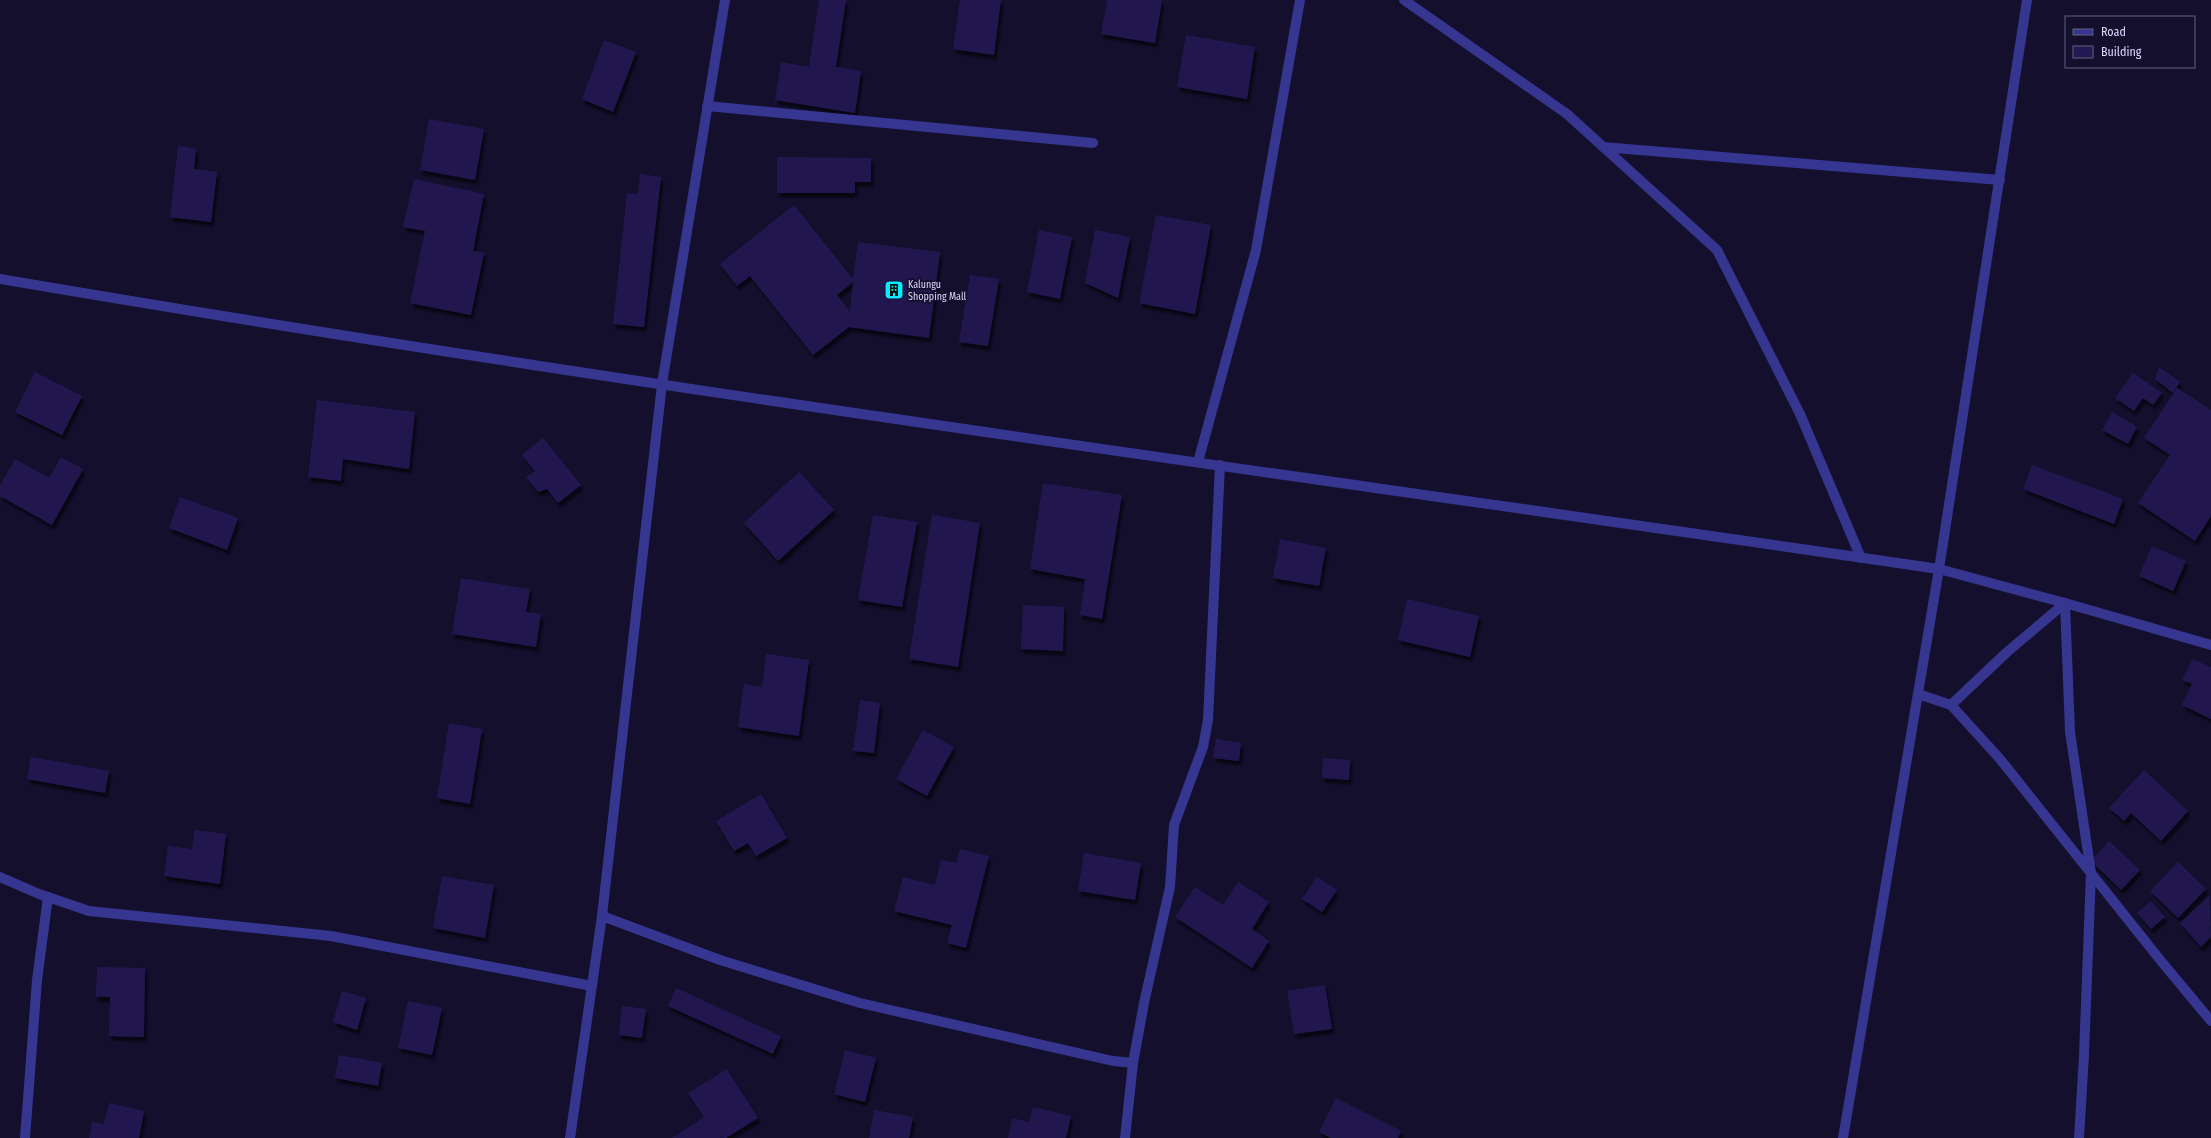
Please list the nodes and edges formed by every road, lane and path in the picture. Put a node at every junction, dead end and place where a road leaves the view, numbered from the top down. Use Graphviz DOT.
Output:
graph roads {
  1 [pos="725,0"];
  2 [pos="1300,0"];
  3 [pos="1404,0"];
  4 [pos="2027,0"];
  5 [pos="707,106"];
  6 [pos="1093,143"];
  7 [pos="1603,147"];
  8 [pos="2000,180"];
  9 [pos="0,279"];
  10 [pos="662,384"];
  11 [pos="1198,462"];
  12 [pos="1220,465"];
  13 [pos="1861,558"];
  14 [pos="1939,569"];
  15 [pos="2065,603"];
  16 [pos="2211,645"];
  17 [pos="1918,694"];
  18 [pos="1951,705"];
  19 [pos="2091,873"];
  20 [pos="0,877"];
  21 [pos="48,896"];
  22 [pos="602,916"];
  23 [pos="592,986"];
  24 [pos="2211,1021"];
  25 [pos="1133,1063"];
  26 [pos="25,1138"];
  27 [pos="570,1138"];
  28 [pos="1125,1138"];
  29 [pos="1843,1138"];
  30 [pos="2079,1138"];
  1 -- 5 [label="street"];
  2 -- 11 [label="street"];
  3 -- 7 [label="street"];
  4 -- 8 [label="street"];
  5 -- 6 [label="street"];
  5 -- 10 [label="street"];
  7 -- 8 [label="street"];
  7 -- 13 [label="street"];
  8 -- 14 [label="street"];
  9 -- 10 [label="street"];
  10 -- 11 [label="street"];
  10 -- 22 [label="street"];
  11 -- 12 [label="street"];
  12 -- 13 [label="street"];
  12 -- 25 [label="street"];
  13 -- 14 [label="street"];
  14 -- 15 [label="street"];
  14 -- 17 [label="street"];
  15 -- 16 [label="street"];
  15 -- 18 [label="street"];
  15 -- 19 [label="street"];
  17 -- 18 [label="street"];
  17 -- 29 [label="street"];
  18 -- 19 [label="street"];
  19 -- 24 [label="street"];
  19 -- 30 [label="street"];
  20 -- 21 [label="street"];
  21 -- 23 [label="street"];
  21 -- 26 [label="street"];
  22 -- 23 [label="street"];
  22 -- 25 [label="street"];
  23 -- 27 [label="street"];
  25 -- 28 [label="street"];
}
